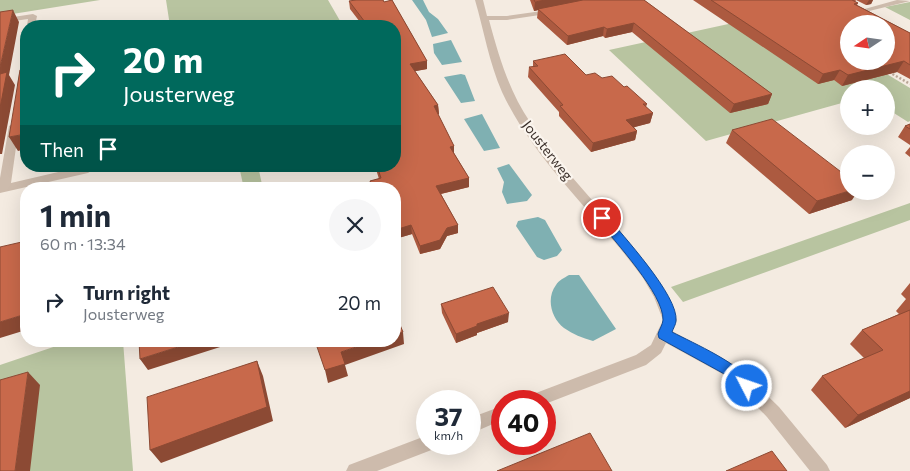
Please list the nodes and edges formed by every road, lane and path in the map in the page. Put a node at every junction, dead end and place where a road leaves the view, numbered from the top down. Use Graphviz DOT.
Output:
graph roads {
  1 [pos="479,0"];
  2 [pos="907,0"];
  3 [pos="561,10"];
  4 [pos="875,15"];
  5 [pos="484,18"];
  6 [pos="32,20"];
  7 [pos="0,21"];
  8 [pos="887,70"];
  9 [pos="910,84"];
  10 [pos="17,113"];
  11 [pos="74,172"];
  12 [pos="29,182"];
  13 [pos="20,184"];
  14 [pos="2,188"];
  15 [pos="664,334"];
  16 [pos="556,393"];
  17 [pos="416,448"];
  18 [pos="355,471"];
  19 [pos="821,471"];
  1 -- 5 [label="street, Jousterweg"];
  2 -- 4 [label="street"];
  3 -- 5 [label="street"];
  5 -- 15 [label="street, Jousterweg"];
  6 -- 7 [label="street"];
  8 -- 9 [label="path"];
  10 -- 14 [label="street"];
  11 -- 12 [label="street"];
  13 -- 14 [label="street"];
  15 -- 16 [label="street"];
  15 -- 19 [label="street"];
  17 -- 18 [label="street"];
}
